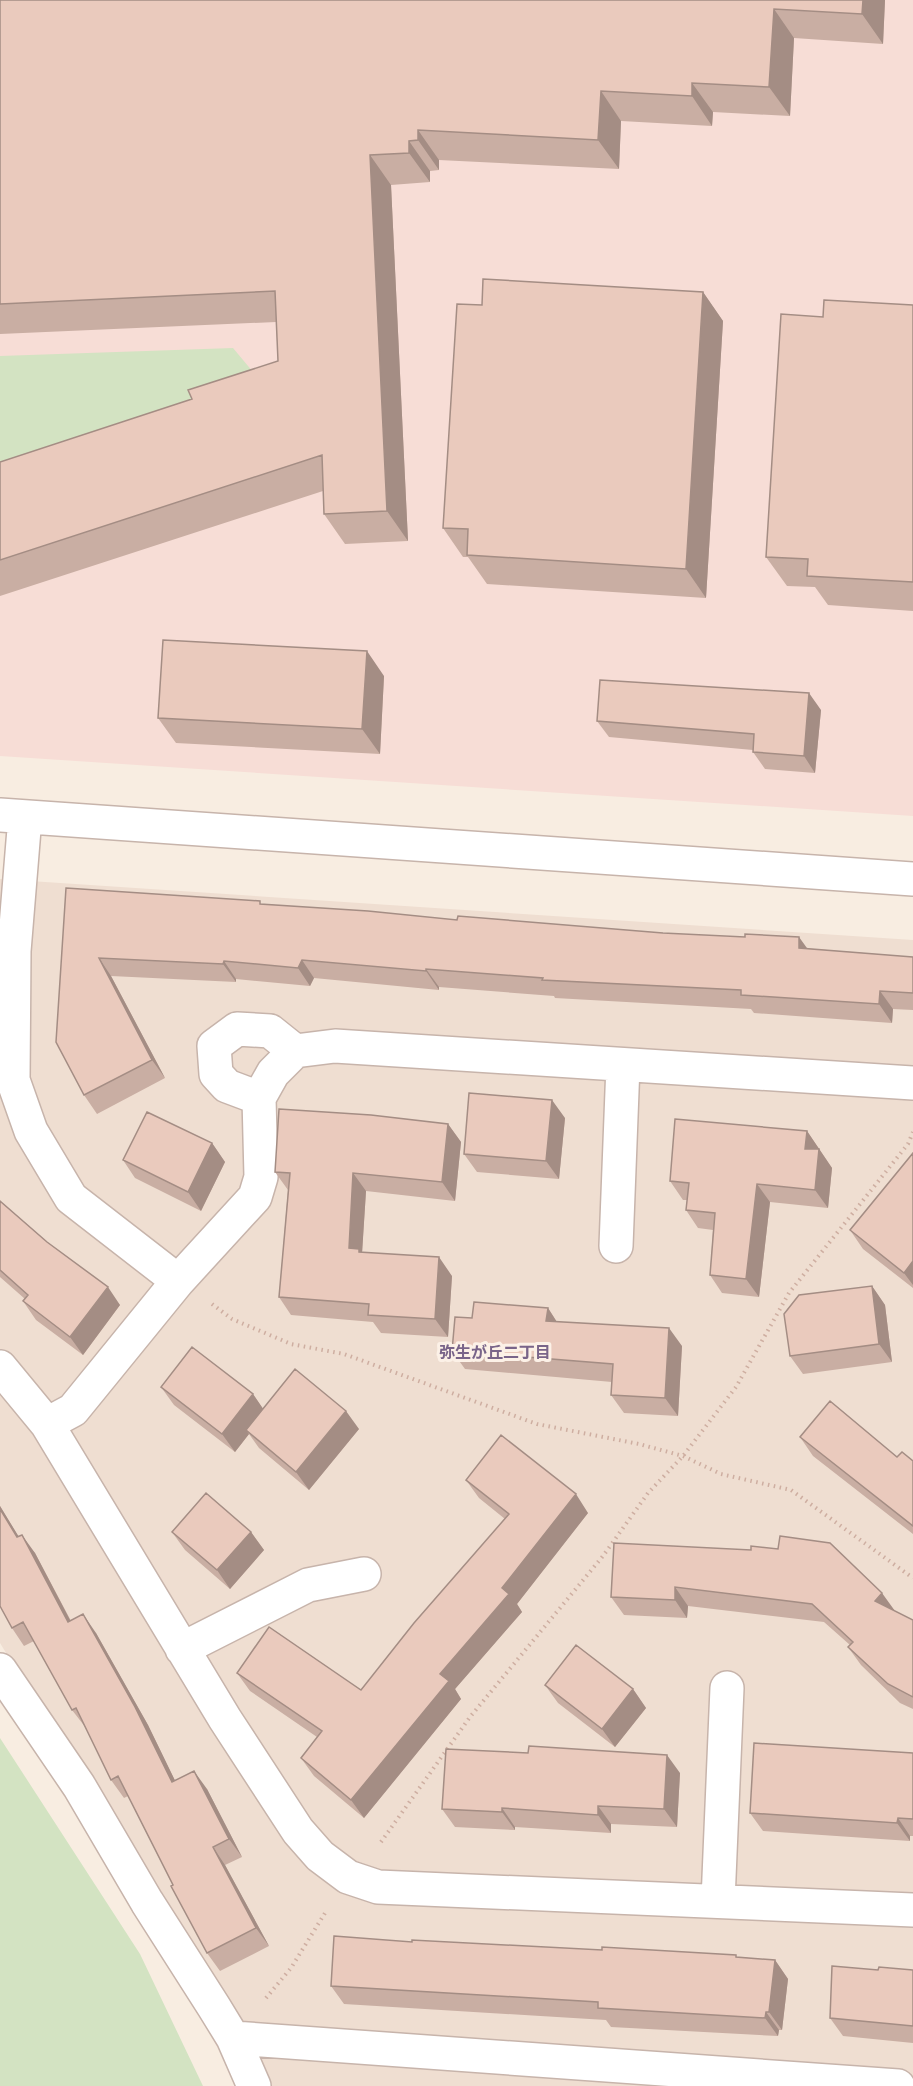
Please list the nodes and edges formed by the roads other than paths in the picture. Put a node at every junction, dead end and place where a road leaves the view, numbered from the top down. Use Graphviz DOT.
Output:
graph roads {
  1 [pos="13,816"];
  2 [pos="913,879"];
  3 [pos="7,1028"];
  4 [pos="295,1052"];
  5 [pos="623,1065"];
  6 [pos="913,1083"];
  7 [pos="258,1098"];
  8 [pos="616,1246"];
  9 [pos="178,1281"];
  10 [pos="0,1367"];
  11 [pos="47,1424"];
  12 [pos="364,1574"];
  13 [pos="182,1649"];
  14 [pos="0,1670"];
  15 [pos="727,1688"];
  16 [pos="718,1901"];
  17 [pos="913,1910"];
  18 [pos="233,2038"];
  19 [pos="254,2086"];
  20 [pos="898,2086"];
  1 -- 2 [label="street"];
  1 -- 3 [label="street"];
  3 -- 9 [label="street"];
  4 -- 5 [label="street"];
  4 -- 7 [label="street"];
  4 -- 7 [label="street"];
  5 -- 6 [label="street"];
  5 -- 8 [label="street"];
  7 -- 9 [label="street"];
  9 -- 11 [label="street"];
  10 -- 11 [label="street"];
  11 -- 13 [label="street"];
  12 -- 13 [label="street"];
  13 -- 16 [label="street"];
  14 -- 18 [label="street"];
  15 -- 16 [label="street"];
  16 -- 17 [label="street"];
  18 -- 19 [label="street"];
  18 -- 20 [label="street"];
}
